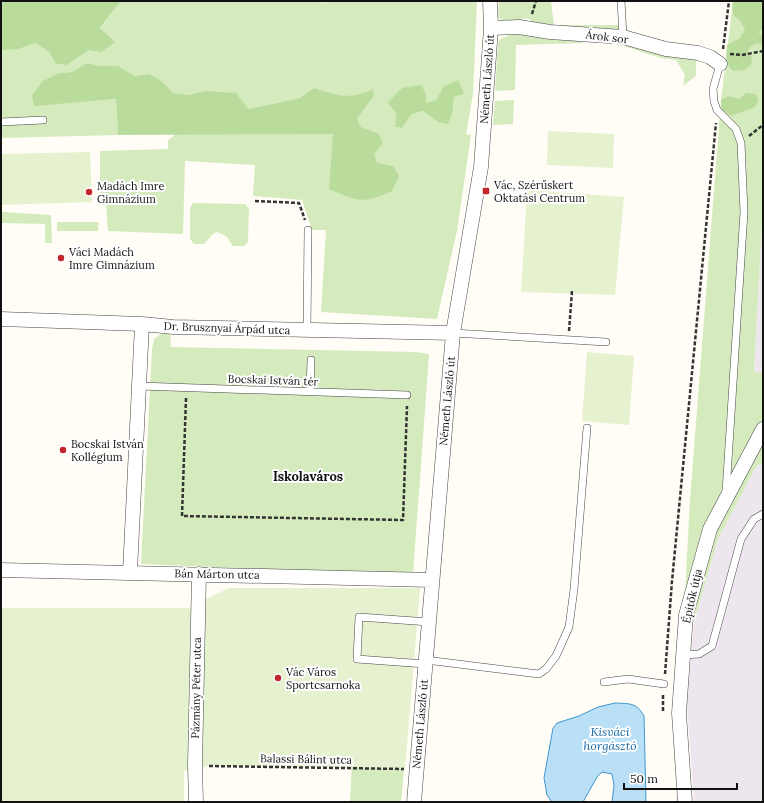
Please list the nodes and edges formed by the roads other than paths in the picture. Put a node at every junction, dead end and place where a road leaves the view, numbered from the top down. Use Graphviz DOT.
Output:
graph roads {
  1 [pos="490,1"];
  2 [pos="622,1"];
  3 [pos="490,28"];
  4 [pos="623,38"];
  5 [pos="721,59"];
  6 [pos="43,120"];
  7 [pos="1,122"];
  8 [pos="308,230"];
  9 [pos="1,319"];
  10 [pos="142,324"];
  11 [pos="307,330"];
  12 [pos="453,333"];
  13 [pos="606,342"];
  14 [pos="311,360"];
  15 [pos="139,386"];
  16 [pos="310,392"];
  17 [pos="407,395"];
  18 [pos="587,428"];
  19 [pos="763,428"];
  20 [pos="725,500"];
  21 [pos="763,514"];
  22 [pos="1,570"];
  23 [pos="130,572"];
  24 [pos="198,574"];
  25 [pos="432,580"];
  26 [pos="429,622"];
  27 [pos="683,655"];
  28 [pos="425,662"];
  29 [pos="604,682"];
  30 [pos="664,684"];
  31 [pos="196,802"];
  32 [pos="414,802"];
  33 [pos="685,802"];
  1 -- 3 [label="street, Németh László út"];
  2 -- 4 [label="lane"];
  3 -- 4 [label="street, Árok sor"];
  3 -- 12 [label="street, Németh László út"];
  4 -- 5 [label="street, Árok sor"];
  5 -- 20 [label="lane"];
  6 -- 7 [label="lane"];
  8 -- 11 [label="lane"];
  9 -- 10 [label="street, Dr. Brusznyai Árpád utca"];
  10 -- 11 [label="street, Dr. Brusznyai Árpád utca"];
  10 -- 15 [label="street"];
  11 -- 12 [label="street, Dr. Brusznyai Árpád utca"];
  12 -- 13 [label="lane"];
  12 -- 25 [label="street, Németh László út"];
  14 -- 16 [label="lane"];
  15 -- 16 [label="lane, Bocskai István tér"];
  15 -- 23 [label="street"];
  16 -- 17 [label="lane, Bocskai István tér"];
  18 -- 28 [label="lane"];
  19 -- 20 [label="street, Építők útja"];
  20 -- 27 [label="street, Építők útja"];
  21 -- 27 [label="lane"];
  22 -- 23 [label="street, Bán Márton utca"];
  23 -- 24 [label="street, Bán Márton utca"];
  24 -- 25 [label="street, Bán Márton utca"];
  24 -- 31 [label="street, Pázmány Péter utca"];
  25 -- 26 [label="street, Németh László út"];
  26 -- 28 [label="street, Németh László út"];
  26 -- 28 [label="lane"];
  27 -- 33 [label="street, Építők útja"];
  28 -- 32 [label="street, Németh László út"];
  29 -- 30 [label="lane"];
}
